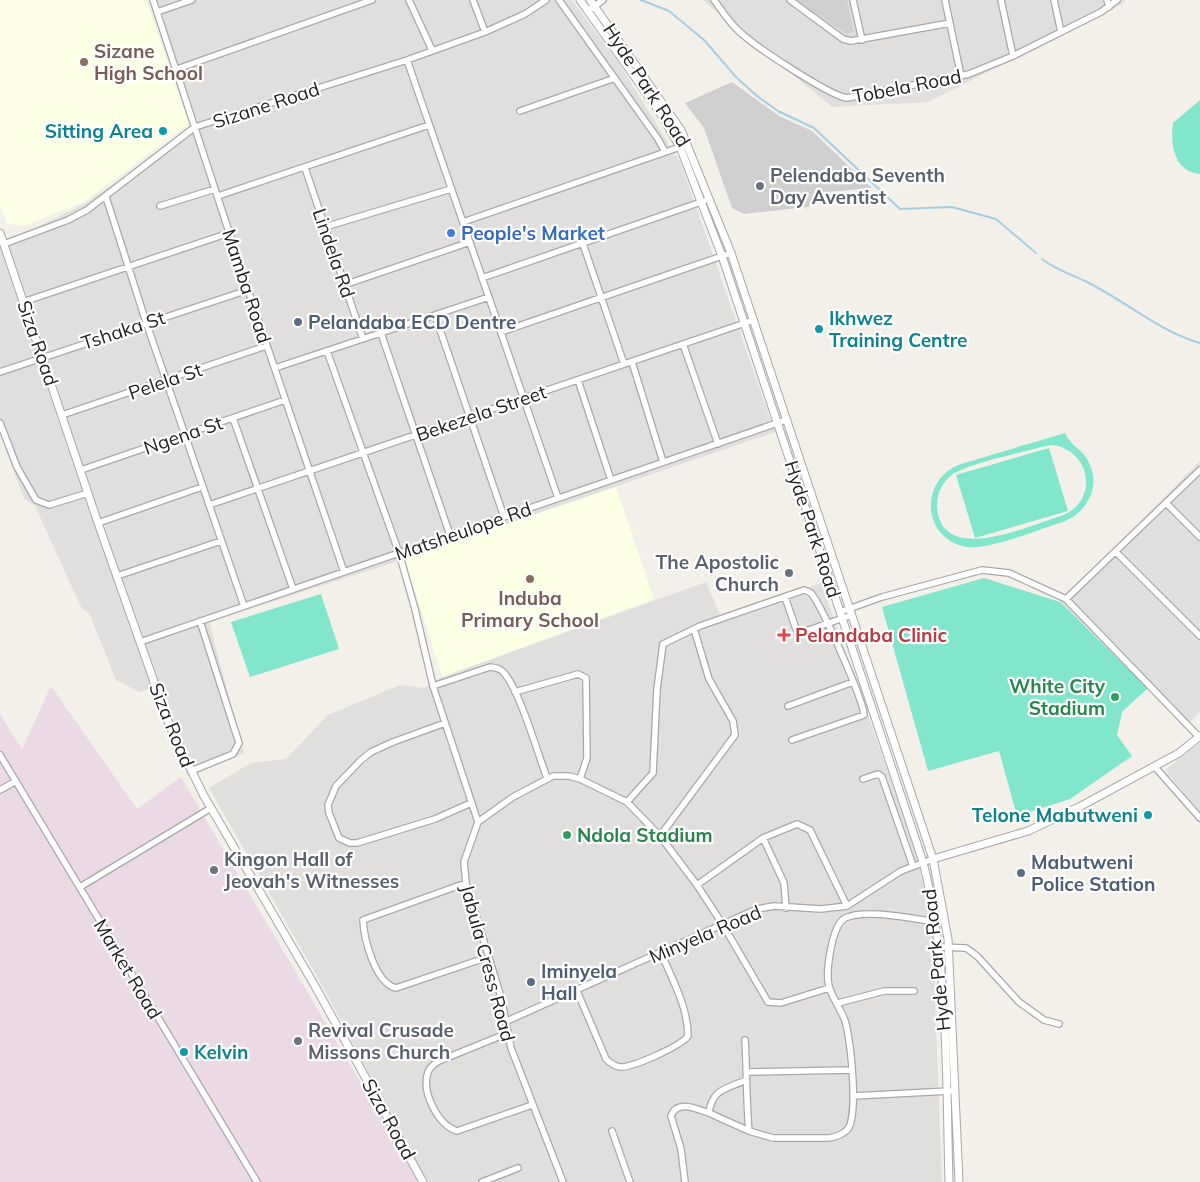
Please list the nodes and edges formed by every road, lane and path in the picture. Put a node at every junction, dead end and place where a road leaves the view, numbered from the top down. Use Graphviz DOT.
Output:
graph roads {
  1 [pos="153,0"];
  2 [pos="192,0"];
  3 [pos="372,0"];
  4 [pos="409,0"];
  5 [pos="473,0"];
  6 [pos="546,0"];
  7 [pos="559,0"];
  8 [pos="580,0"];
  9 [pos="603,0"];
  10 [pos="714,0"];
  11 [pos="790,0"];
  12 [pos="853,0"];
  13 [pos="945,0"];
  14 [pos="1001,0"];
  15 [pos="1054,0"];
  16 [pos="1107,0"];
  17 [pos="1118,0"];
  18 [pos="592,3"];
  19 [pos="1109,7"];
  20 [pos="588,11"];
  21 [pos="157,12"];
  22 [pos="950,23"];
  23 [pos="484,32"];
  24 [pos="1062,32"];
  25 [pos="862,40"];
  26 [pos="432,50"];
  27 [pos="1013,56"];
  28 [pos="407,60"];
  29 [pos="177,69"];
  30 [pos="961,76"];
  31 [pos="614,78"];
  32 [pos="520,111"];
  33 [pos="429,125"];
  34 [pos="196,128"];
  35 [pos="688,144"];
  36 [pos="680,147"];
  37 [pos="665,152"];
  38 [pos="305,168"];
  39 [pos="215,189"];
  40 [pos="451,189"];
  41 [pos="218,196"];
  42 [pos="106,197"];
  43 [pos="711,198"];
  44 [pos="702,202"];
  45 [pos="160,206"];
  46 [pos="462,222"];
  47 [pos="325,227"];
  48 [pos="0,233"];
  49 [pos="229,234"];
  50 [pos="470,242"];
  51 [pos="4,244"];
  52 [pos="584,244"];
  53 [pos="731,253"];
  54 [pos="722,256"];
  55 [pos="127,267"];
  56 [pos="482,278"];
  57 [pos="344,285"];
  58 [pos="248,290"];
  59 [pos="488,297"];
  60 [pos="603,297"];
  61 [pos="23,302"];
  62 [pos="435,315"];
  63 [pos="754,320"];
  64 [pos="146,322"];
  65 [pos="745,323"];
  66 [pos="501,332"];
  67 [pos="380,333"];
  68 [pos="363,339"];
  69 [pos="683,344"];
  70 [pos="266,346"];
  71 [pos="327,350"];
  72 [pos="42,356"];
  73 [pos="632,362"];
  74 [pos="624,364"];
  75 [pos="274,368"];
  76 [pos="0,372"];
  77 [pos="578,380"];
  78 [pos="166,381"];
  79 [pos="523,398"];
  80 [pos="285,400"];
  81 [pos="62,415"];
  82 [pos="470,417"];
  83 [pos="233,418"];
  84 [pos="786,420"];
  85 [pos="0,423"];
  86 [pos="778,423"];
  87 [pos="184,434"];
  88 [pos="416,435"];
  89 [pos="718,444"];
  90 [pos="363,453"];
  91 [pos="663,462"];
  92 [pos="81,470"];
  93 [pos="1200,470"];
  94 [pos="310,471"];
  95 [pos="611,480"];
  96 [pos="202,487"];
  97 [pos="257,489"];
  98 [pos="88,493"];
  99 [pos="558,498"];
  100 [pos="1166,503"];
  101 [pos="209,505"];
  102 [pos="504,517"];
  103 [pos="98,523"];
  104 [pos="450,535"];
  105 [pos="1200,537"];
  106 [pos="221,541"];
  107 [pos="1116,552"];
  108 [pos="399,553"];
  109 [pos="344,572"];
  110 [pos="117,576"];
  111 [pos="292,589"];
  112 [pos="785,596"];
  113 [pos="1066,598"];
  114 [pos="244,606"];
  115 [pos="851,612"];
  116 [pos="841,615"];
  117 [pos="200,621"];
  118 [pos="828,624"];
  119 [pos="694,629"];
  120 [pos="1200,636"];
  121 [pos="140,642"];
  122 [pos="853,682"];
  123 [pos="433,686"];
  124 [pos="515,692"];
  125 [pos="788,706"];
  126 [pos="445,723"];
  127 [pos="1200,736"];
  128 [pos="792,740"];
  129 [pos="0,755"];
  130 [pos="1155,767"];
  131 [pos="191,772"];
  132 [pos="546,778"];
  133 [pos="580,779"];
  134 [pos="863,779"];
  135 [pos="16,781"];
  136 [pos="0,790"];
  137 [pos="627,802"];
  138 [pos="471,804"];
  139 [pos="211,808"];
  140 [pos="1199,815"];
  141 [pos="478,822"];
  142 [pos="660,836"];
  143 [pos="763,838"];
  144 [pos="933,860"];
  145 [pos="924,862"];
  146 [pos="913,866"];
  147 [pos="466,883"];
  148 [pos="697,885"];
  149 [pos="80,886"];
  150 [pos="847,906"];
  151 [pos="786,908"];
  152 [pos="936,922"];
  153 [pos="723,925"];
  154 [pos="948,946"];
  155 [pos="938,947"];
  156 [pos="661,953"];
  157 [pos="488,957"];
  158 [pos="829,988"];
  159 [pos="577,991"];
  160 [pos="914,992"];
  161 [pos="838,1002"];
  162 [pos="507,1021"];
  163 [pos="1059,1024"];
  164 [pos="508,1032"];
  165 [pos="746,1040"];
  166 [pos="851,1070"];
  167 [pos="747,1072"];
  168 [pos="746,1080"];
  169 [pos="946,1091"];
  170 [pos="955,1092"];
  171 [pos="853,1096"];
  172 [pos="532,1106"];
  173 [pos="710,1113"];
  174 [pos="612,1131"];
  175 [pos="749,1131"];
  176 [pos="518,1168"];
  177 [pos="498,1179"];
  178 [pos="257,1182"];
  179 [pos="424,1182"];
  180 [pos="482,1182"];
  181 [pos="563,1182"];
  182 [pos="630,1182"];
  183 [pos="685,1182"];
  184 [pos="950,1182"];
  185 [pos="959,1182"];
  1 -- 21 [label="street, Mamba Road"];
  2 -- 21 [label="street"];
  3 -- 29 [label="street"];
  4 -- 26 [label="street"];
  5 -- 23 [label="street"];
  6 -- 23 [label="street, Sizane Road"];
  7 -- 31 [label="street"];
  8 -- 20 [label="street, Hyde Park Road"];
  9 -- 18 [label="street"];
  10 -- 30 [label="street, Tobela Road"];
  11 -- 25 [label="street"];
  12 -- 25 [label="street"];
  13 -- 22 [label="street"];
  14 -- 27 [label="street"];
  15 -- 24 [label="street"];
  16 -- 19 [label="street"];
  17 -- 19 [label="street, Tobela Road"];
  18 -- 20 [label="street"];
  18 -- 35 [label="street, Hyde Park Road"];
  19 -- 24 [label="street, Tobela Road"];
  20 -- 36 [label="street, Hyde Park Road"];
  21 -- 29 [label="street, Mamba Road"];
  22 -- 25 [label="street"];
  22 -- 30 [label="street"];
  23 -- 26 [label="street, Sizane Road"];
  24 -- 27 [label="street, Tobela Road"];
  26 -- 28 [label="street, Sizane Road"];
  27 -- 30 [label="street, Tobela Road"];
  28 -- 33 [label="street"];
  28 -- 34 [label="street, Sizane Road"];
  29 -- 34 [label="street, Mamba Road"];
  31 -- 32 [label="street"];
  31 -- 37 [label="street"];
  33 -- 38 [label="street"];
  33 -- 40 [label="street"];
  34 -- 39 [label="street, Mamba Road"];
  34 -- 42 [label="street, Sizane Road"];
  35 -- 36 [label="street"];
  35 -- 43 [label="street, Hyde Park Road"];
  36 -- 37 [label="street"];
  36 -- 44 [label="street, Hyde Park Road"];
  37 -- 46 [label="street"];
  38 -- 41 [label="street"];
  38 -- 47 [label="street, Lindela Rd"];
  39 -- 41 [label="street, Mamba Road"];
  39 -- 45 [label="street"];
  40 -- 46 [label="street"];
  40 -- 47 [label="street"];
  41 -- 49 [label="street, Mamba Road"];
  42 -- 51 [label="street, Sizane Road"];
  42 -- 55 [label="street"];
  43 -- 44 [label="street"];
  43 -- 53 [label="street, Hyde Park Road"];
  44 -- 52 [label="street"];
  44 -- 54 [label="street, Hyde Park Road"];
  46 -- 50 [label="street"];
  47 -- 57 [label="street, Lindela Rd"];
  48 -- 51 [label="street, Siza Road"];
  49 -- 55 [label="street"];
  49 -- 58 [label="street, Mamba Road"];
  50 -- 56 [label="street"];
  50 -- 57 [label="street"];
  51 -- 61 [label="street, Siza Road"];
  52 -- 56 [label="street"];
  52 -- 60 [label="street"];
  53 -- 54 [label="street"];
  53 -- 63 [label="street, Hyde Park Road"];
  54 -- 60 [label="street"];
  54 -- 65 [label="street, Hyde Park Road"];
  55 -- 61 [label="street"];
  55 -- 64 [label="street"];
  56 -- 59 [label="street"];
  57 -- 68 [label="street, Lindela Rd"];
  58 -- 64 [label="street, Tshaka St"];
  58 -- 70 [label="street, Mamba Road"];
  59 -- 62 [label="street"];
  59 -- 66 [label="street"];
  60 -- 66 [label="street"];
  60 -- 74 [label="street"];
  61 -- 72 [label="street, Siza Road"];
  62 -- 67 [label="street"];
  62 -- 82 [label="street"];
  63 -- 65 [label="street, Bekezela Street"];
  63 -- 84 [label="street, Hyde Park Road"];
  64 -- 72 [label="street, Tshaka St"];
  64 -- 78 [label="street"];
  65 -- 69 [label="street, Bekezela Street"];
  65 -- 86 [label="street, Hyde Park Road"];
  66 -- 79 [label="street"];
  67 -- 68 [label="street"];
  67 -- 88 [label="street"];
  68 -- 71 [label="street"];
  69 -- 73 [label="street, Bekezela Street"];
  69 -- 89 [label="street"];
  70 -- 75 [label="street, Mamba Road"];
  70 -- 78 [label="street, Pelela St"];
  71 -- 75 [label="street"];
  71 -- 90 [label="street"];
  72 -- 76 [label="street, Tshaka St"];
  72 -- 81 [label="street, Siza Road"];
  73 -- 74 [label="street, Bekezela Street"];
  73 -- 91 [label="street"];
  74 -- 77 [label="street, Bekezela Street"];
  75 -- 80 [label="street, Mamba Road"];
  77 -- 79 [label="street, Bekezela Street"];
  77 -- 95 [label="street"];
  78 -- 81 [label="street, Pelela St"];
  78 -- 87 [label="street"];
  79 -- 82 [label="street, Bekezela Street"];
  79 -- 99 [label="street"];
  80 -- 83 [label="street, Ngena St"];
  80 -- 94 [label="street, Mamba Road"];
  81 -- 92 [label="street, Siza Road"];
  82 -- 88 [label="street, Bekezela Street"];
  82 -- 102 [label="street"];
  83 -- 87 [label="street, Ngena St"];
  83 -- 97 [label="street"];
  84 -- 86 [label="street, Matsheulope Rd"];
  84 -- 115 [label="street, Hyde Park Road"];
  85 -- 98 [label="street"];
  86 -- 89 [label="street, Matsheulope Rd"];
  86 -- 116 [label="street, Hyde Park Road"];
  87 -- 92 [label="street, Ngena St"];
  87 -- 96 [label="street"];
  88 -- 90 [label="street, Bekezela Street"];
  88 -- 104 [label="street"];
  89 -- 91 [label="street, Matsheulope Rd"];
  90 -- 94 [label="street, Bekezela Street"];
  90 -- 108 [label="street"];
  91 -- 95 [label="street, Matsheulope Rd"];
  92 -- 98 [label="street, Siza Road"];
  93 -- 100 [label="street"];
  94 -- 97 [label="street, Bekezela Street"];
  94 -- 109 [label="street, Mamba Road"];
  95 -- 99 [label="street, Matsheulope Rd"];
  96 -- 101 [label="street"];
  96 -- 103 [label="street"];
  97 -- 101 [label="street, Bekezela Street"];
  97 -- 111 [label="street"];
  98 -- 103 [label="street, Siza Road"];
  99 -- 102 [label="street, Matsheulope Rd"];
  100 -- 105 [label="street"];
  100 -- 107 [label="street"];
  101 -- 106 [label="street"];
  102 -- 104 [label="street, Matsheulope Rd"];
  103 -- 110 [label="street, Siza Road"];
  104 -- 108 [label="street, Matsheulope Rd"];
  106 -- 110 [label="street"];
  106 -- 114 [label="street"];
  107 -- 113 [label="street"];
  107 -- 120 [label="street"];
  108 -- 109 [label="street, Matsheulope Rd"];
  108 -- 123 [label="street"];
  109 -- 111 [label="street, Matsheulope Rd"];
  110 -- 121 [label="street, Siza Road"];
  111 -- 114 [label="street, Matsheulope Rd"];
  112 -- 118 [label="street"];
  112 -- 118 [label="street"];
  112 -- 119 [label="street"];
  113 -- 115 [label="street"];
  113 -- 127 [label="street"];
  114 -- 117 [label="street, Matsheulope Rd"];
  115 -- 116 [label="street"];
  115 -- 144 [label="street, Hyde Park Road"];
  116 -- 118 [label="street"];
  116 -- 145 [label="street, Hyde Park Road"];
  117 -- 121 [label="street, Matsheulope Rd"];
  117 -- 131 [label="street"];
  118 -- 122 [label="street"];
  119 -- 137 [label="street"];
  119 -- 142 [label="street"];
  121 -- 131 [label="street, Siza Road"];
  122 -- 125 [label="street"];
  122 -- 128 [label="street"];
  123 -- 124 [label="street"];
  123 -- 126 [label="street"];
  124 -- 132 [label="street"];
  124 -- 133 [label="street"];
  126 -- 138 [label="street"];
  126 -- 138 [label="street"];
  127 -- 130 [label="street"];
  129 -- 135 [label="street, Market Road"];
  130 -- 140 [label="street"];
  130 -- 144 [label="street"];
  131 -- 139 [label="street, Siza Road"];
  132 -- 133 [label="street"];
  132 -- 141 [label="street"];
  133 -- 137 [label="street"];
  134 -- 146 [label="street"];
  135 -- 136 [label="street"];
  135 -- 149 [label="street, Market Road"];
  137 -- 142 [label="street"];
  138 -- 141 [label="street"];
  139 -- 149 [label="street"];
  139 -- 179 [label="street, Siza Road"];
  141 -- 147 [label="street, Jabula Cress Road"];
  142 -- 148 [label="street"];
  143 -- 148 [label="street"];
  143 -- 150 [label="street"];
  143 -- 151 [label="street"];
  144 -- 145 [label="street, Minyela Road"];
  144 -- 154 [label="street, Hyde Park Road"];
  145 -- 146 [label="street, Minyela Road"];
  145 -- 152 [label="street, Hyde Park Road"];
  146 -- 150 [label="street, Minyela Road"];
  147 -- 157 [label="street, Jabula Cress Road"];
  147 -- 157 [label="street"];
  148 -- 153 [label="street"];
  149 -- 178 [label="street, Market Road"];
  150 -- 151 [label="street, Minyela Road"];
  151 -- 153 [label="street, Minyela Road"];
  152 -- 155 [label="street, Hyde Park Road"];
  152 -- 158 [label="street"];
  153 -- 156 [label="street, Minyela Road"];
  153 -- 158 [label="street"];
  154 -- 155 [label="street"];
  154 -- 163 [label="street"];
  154 -- 170 [label="street, Hyde Park Road"];
  155 -- 169 [label="street, Hyde Park Road"];
  156 -- 159 [label="street, Minyela Road"];
  156 -- 159 [label="street"];
  157 -- 162 [label="street, Jabula Cress Road"];
  158 -- 161 [label="street"];
  159 -- 162 [label="street, Minyela Road"];
  160 -- 161 [label="street"];
  161 -- 166 [label="street"];
  162 -- 164 [label="street, Jabula Cress Road"];
  164 -- 172 [label="street, Jabula Cress Road"];
  164 -- 172 [label="street"];
  165 -- 167 [label="street"];
  166 -- 167 [label="street"];
  166 -- 171 [label="street"];
  167 -- 168 [label="street"];
  168 -- 173 [label="street"];
  168 -- 175 [label="street"];
  169 -- 170 [label="street"];
  169 -- 171 [label="street"];
  169 -- 184 [label="street, Hyde Park Road"];
  170 -- 185 [label="street, Hyde Park Road"];
  171 -- 175 [label="street"];
  172 -- 181 [label="street, Jabula Cress Road"];
  173 -- 175 [label="street"];
  173 -- 183 [label="street"];
  174 -- 182 [label="street"];
  176 -- 177 [label="street"];
  177 -- 180 [label="street"];
}
